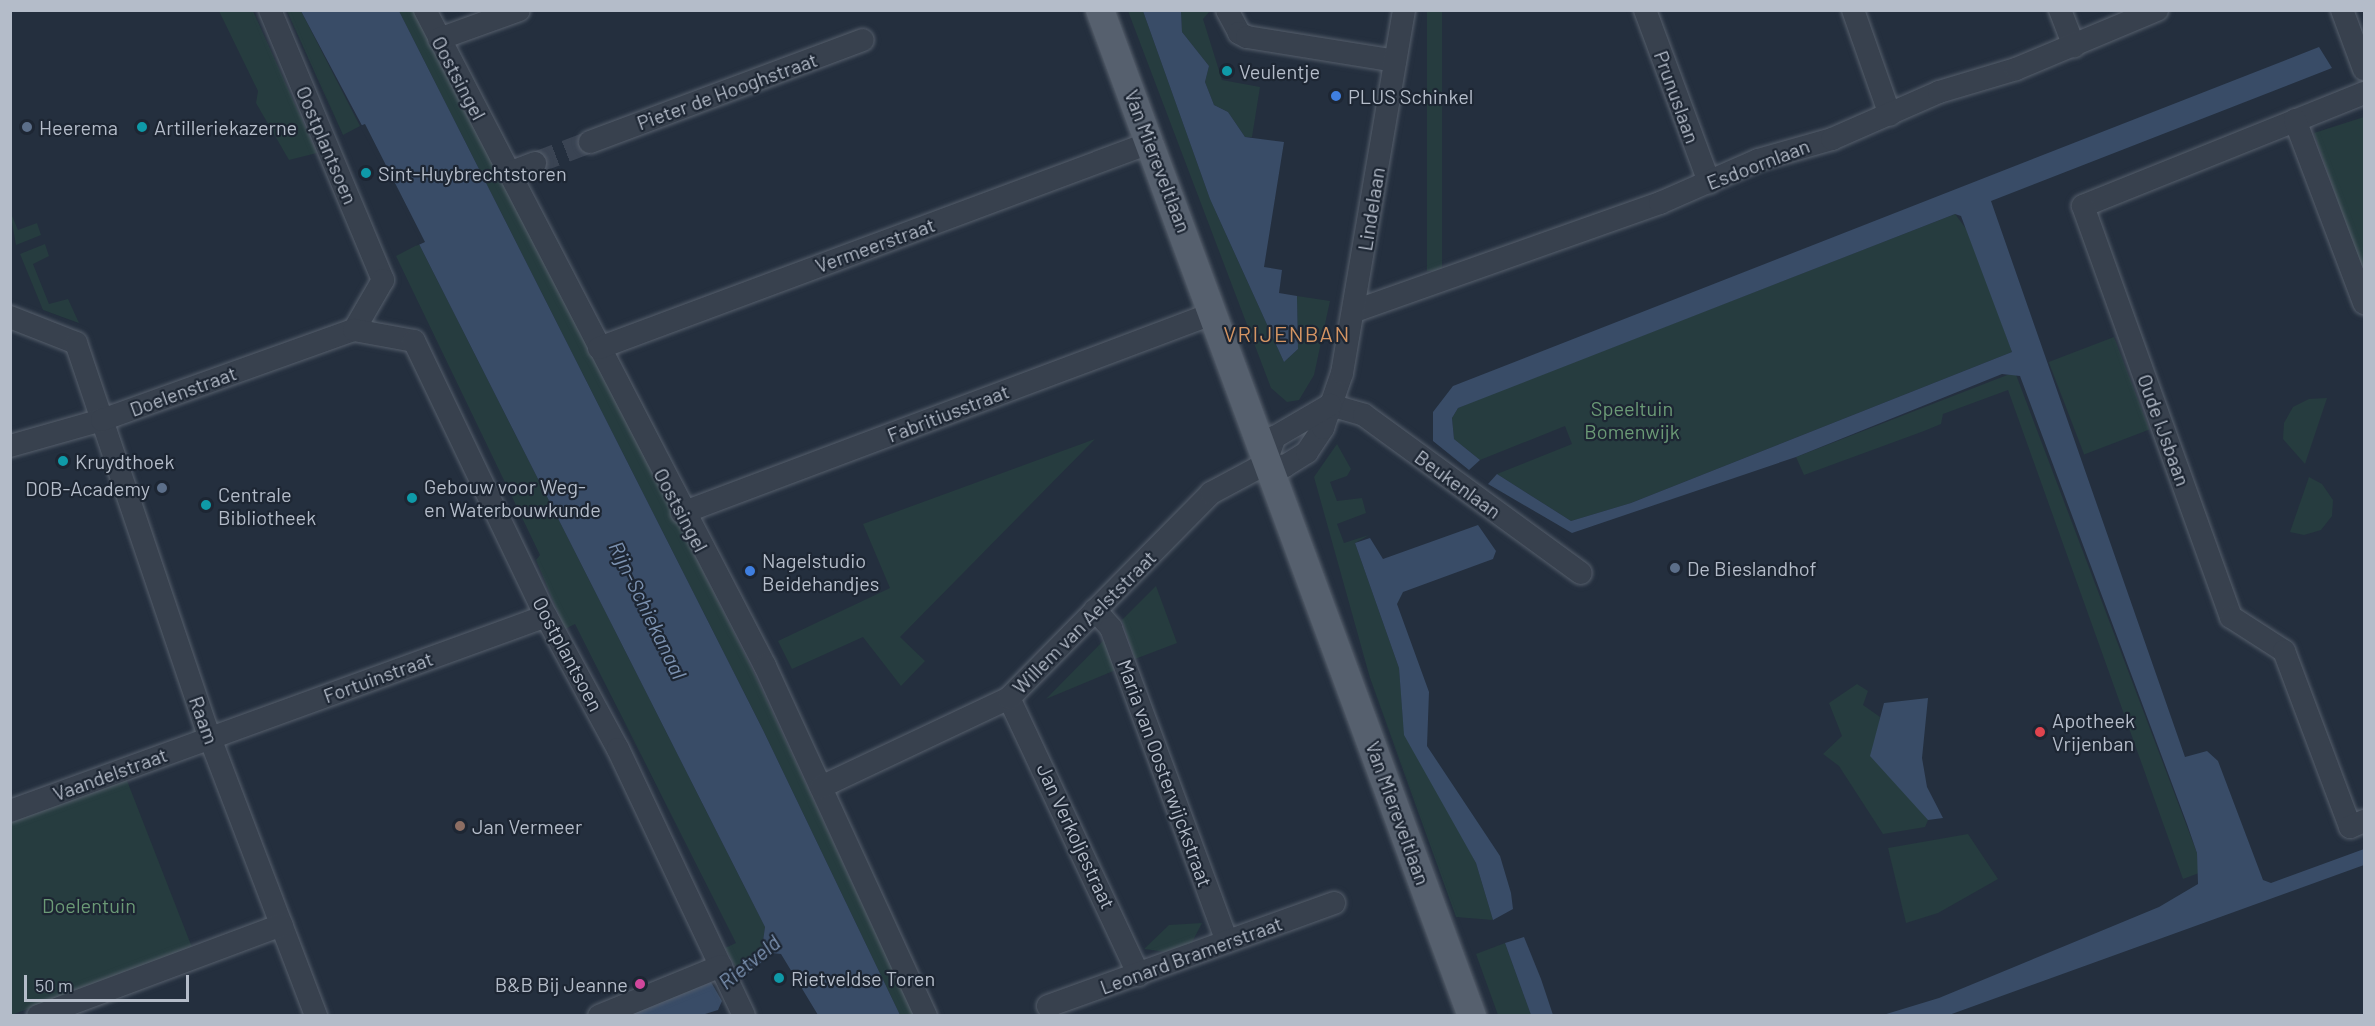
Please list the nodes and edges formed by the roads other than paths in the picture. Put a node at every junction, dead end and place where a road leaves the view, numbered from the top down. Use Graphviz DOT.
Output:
graph roads {
  1 [pos="270,10"];
  2 [pos="425,10"];
  3 [pos="519,10"];
  4 [pos="1100,10"];
  5 [pos="1227,10"];
  6 [pos="1404,10"];
  7 [pos="1645,10"];
  8 [pos="1853,10"];
  9 [pos="2060,10"];
  10 [pos="2157,10"];
  11 [pos="2342,10"];
  12 [pos="439,39"];
  13 [pos="863,40"];
  14 [pos="2074,46"];
  15 [pos="1395,61"];
  16 [pos="2364,69"];
  17 [pos="2364,93"];
  18 [pos="1890,115"];
  19 [pos="2295,120"];
  20 [pos="590,142"];
  21 [pos="1152,142"];
  22 [pos="535,163"];
  23 [pos="509,173"];
  24 [pos="1709,183"];
  25 [pos="2364,303"];
  26 [pos="1355,311"];
  27 [pos="1214,313"];
  28 [pos="10,317"];
  29 [pos="354,330"];
  30 [pos="599,348"];
  31 [pos="1330,405"];
  32 [pos="102,420"];
  33 [pos="1275,437"];
  34 [pos="10,446"];
  35 [pos="1275,465"];
  36 [pos="682,513"];
  37 [pos="1581,573"];
  38 [pos="1095,610"];
  39 [pos="546,615"];
  40 [pos="1009,698"];
  41 [pos="210,738"];
  42 [pos="821,787"];
  43 [pos="10,811"];
  44 [pos="2364,821"];
  45 [pos="1334,903"];
  46 [pos="282,925"];
  47 [pos="1227,941"];
  48 [pos="722,971"];
  49 [pos="1140,975"];
  50 [pos="1048,1006"];
  51 [pos="737,1010"];
  52 [pos="38,1016"];
  53 [pos="316,1016"];
  54 [pos="599,1016"];
  55 [pos="926,1016"];
  56 [pos="1472,1016"];
  1 -- 29 [label="street, Oostplantsoen"];
  2 -- 12 [label="street, Oostsingel"];
  3 -- 12 [label="street"];
  4 -- 21 [label="main road, Van Miereveltlaan"];
  5 -- 15 [label="street"];
  6 -- 15 [label="street, Lindelaan"];
  7 -- 24 [label="street, Prunuslaan"];
  8 -- 18 [label="street"];
  9 -- 14 [label="street"];
  10 -- 14 [label="street, Esdoornlaan"];
  11 -- 16 [label="street"];
  12 -- 23 [label="street, Oostsingel"];
  13 -- 20 [label="street, Pieter de Hooghstraat"];
  14 -- 18 [label="street, Esdoornlaan"];
  15 -- 26 [label="street, Lindelaan"];
  17 -- 19 [label="street, Oude IJsbaan"];
  18 -- 24 [label="street, Esdoornlaan"];
  19 -- 25 [label="street"];
  19 -- 44 [label="street, Oude IJsbaan"];
  21 -- 27 [label="main road, Van Miereveltlaan"];
  21 -- 30 [label="street, Vermeerstraat"];
  22 -- 23 [label="street"];
  23 -- 30 [label="street, Oostsingel"];
  24 -- 26 [label="street, Esdoornlaan"];
  26 -- 31 [label="street, Lindelaan"];
  27 -- 33 [label="main road, Van Miereveltlaan"];
  27 -- 35 [label="main road, Van Miereveltlaan"];
  27 -- 36 [label="street, Fabritiusstraat"];
  28 -- 32 [label="street, Raam"];
  29 -- 32 [label="street, Doelenstraat"];
  29 -- 39 [label="street, Oostplantsoen"];
  30 -- 36 [label="street, Oostsingel"];
  31 -- 33 [label="street"];
  31 -- 35 [label="street, Lindelaan"];
  31 -- 37 [label="street, Beukenlaan"];
  32 -- 34 [label="street, Doelenstraat"];
  32 -- 41 [label="street, Raam"];
  33 -- 35 [label="main road, Van Miereveltlaan"];
  35 -- 38 [label="street, Willem van Aelststraat"];
  35 -- 56 [label="main road, Van Miereveltlaan"];
  36 -- 42 [label="street, Oostsingel"];
  38 -- 40 [label="street, Willem van Aelststraat"];
  38 -- 47 [label="street, Maria van Oosterwijckstraat"];
  39 -- 41 [label="street, Fortuinstraat"];
  39 -- 48 [label="street, Oostplantsoen"];
  40 -- 42 [label="street, Willem van Aelststraat"];
  40 -- 49 [label="street, Jan Verkoljestraat"];
  41 -- 43 [label="street, Vaandelstraat"];
  41 -- 46 [label="street, Raam"];
  42 -- 55 [label="street, Oostsingel"];
  45 -- 47 [label="street, Leonard Bramerstraat"];
  46 -- 52 [label="street"];
  46 -- 53 [label="street, Raam"];
  47 -- 49 [label="street, Leonard Bramerstraat"];
  48 -- 51 [label="street, Oostplantsoen"];
  48 -- 54 [label="street"];
  49 -- 50 [label="street, Leonard Bramerstraat"];
}
